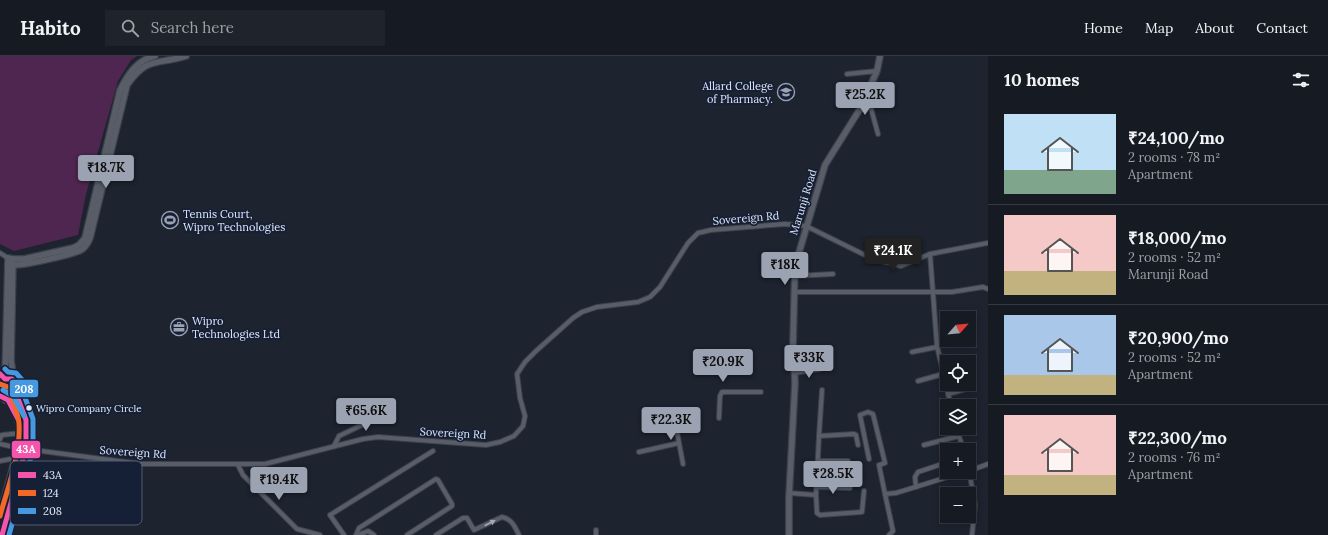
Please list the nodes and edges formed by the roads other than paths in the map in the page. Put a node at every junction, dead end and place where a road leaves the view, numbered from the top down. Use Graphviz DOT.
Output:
graph roads {
  1 [pos="155,56"];
  2 [pos="186,56"];
  3 [pos="880,56"];
  4 [pos="877,71"];
  5 [pos="847,74"];
  6 [pos="867,94"];
  7 [pos="878,134"];
  8 [pos="806,226"];
  9 [pos="988,242"];
  10 [pos="0,253"];
  11 [pos="930,254"];
  12 [pos="10,262"];
  13 [pos="833,274"];
  14 [pos="794,276"];
  15 [pos="988,289"];
  16 [pos="934,291"];
  17 [pos="794,292"];
  18 [pos="937,347"];
  19 [pos="912,352"];
  20 [pos="7,357"];
  21 [pos="940,360"];
  22 [pos="0,362"];
  23 [pos="820,369"];
  24 [pos="794,373"];
  25 [pos="0,374"];
  26 [pos="940,375"];
  27 [pos="3,380"];
  28 [pos="14,380"];
  29 [pos="918,381"];
  30 [pos="822,390"];
  31 [pos="948,391"];
  32 [pos="959,391"];
  33 [pos="761,392"];
  34 [pos="948,394"];
  35 [pos="0,396"];
  36 [pos="17,396"];
  37 [pos="950,399"];
  38 [pos="8,400"];
  39 [pos="385,404"];
  40 [pos="674,416"];
  41 [pos="719,418"];
  42 [pos="21,433"];
  43 [pos="819,436"];
  44 [pos="959,436"];
  45 [pos="0,439"];
  46 [pos="679,443"];
  47 [pos="962,443"];
  48 [pos="0,444"];
  49 [pos="924,444"];
  50 [pos="858,445"];
  51 [pos="334,446"];
  52 [pos="19,448"];
  53 [pos="26,449"];
  54 [pos="433,451"];
  55 [pos="639,452"];
  56 [pos="16,458"];
  57 [pos="869,459"];
  58 [pos="818,460"];
  59 [pos="15,461"];
  60 [pos="23,461"];
  61 [pos="118,461"];
  62 [pos="848,461"];
  63 [pos="0,462"];
  64 [pos="142,464"];
  65 [pos="683,464"];
  66 [pos="988,464"];
  67 [pos="238,465"];
  68 [pos="940,465"];
  69 [pos="976,468"];
  70 [pos="10,479"];
  71 [pos="942,479"];
  72 [pos="971,479"];
  73 [pos="816,486"];
  74 [pos="916,487"];
  75 [pos="850,488"];
  76 [pos="864,491"];
  77 [pos="789,494"];
  78 [pos="885,494"];
  79 [pos="816,495"];
  80 [pos="10,506"];
  81 [pos="0,514"];
  82 [pos="596,530"];
  83 [pos="2,535"];
  84 [pos="320,535"];
  85 [pos="344,535"];
  86 [pos="357,535"];
  87 [pos="374,535"];
  88 [pos="407,535"];
  89 [pos="436,535"];
  90 [pos="519,535"];
  91 [pos="596,535"];
  92 [pos="790,535"];
  93 [pos="889,535"];
  94 [pos="972,535"];
  1 -- 12 [label="street"];
  2 -- 12 [label="street"];
  3 -- 4 [label="street, Marunji Road"];
  4 -- 5 [label="street"];
  4 -- 6 [label="street, Marunji Road"];
  6 -- 7 [label="street"];
  6 -- 8 [label="street, Marunji Road"];
  8 -- 11 [label="street"];
  8 -- 14 [label="street, Marunji Road"];
  8 -- 51 [label="street, Sovereign Rd"];
  9 -- 11 [label="street"];
  10 -- 12 [label="street"];
  11 -- 16 [label="street"];
  12 -- 20 [label="street"];
  12 -- 28 [label="street"];
  13 -- 14 [label="street"];
  14 -- 17 [label="street, Marunji Road"];
  15 -- 16 [label="street"];
  16 -- 17 [label="street"];
  16 -- 18 [label="street"];
  17 -- 24 [label="street, Marunji Road"];
  18 -- 19 [label="street"];
  18 -- 21 [label="street"];
  20 -- 22 [label="street"];
  20 -- 27 [label="street"];
  23 -- 24 [label="street"];
  24 -- 77 [label="street, Marunji Road"];
  25 -- 27 [label="main road"];
  26 -- 29 [label="street"];
  27 -- 28 [label="main road"];
  28 -- 36 [label="main road"];
  30 -- 43 [label="street"];
  31 -- 34 [label="street"];
  32 -- 34 [label="street"];
  33 -- 41 [label="street"];
  34 -- 37 [label="street"];
  35 -- 38 [label="main road"];
  36 -- 38 [label="main road"];
  36 -- 53 [label="main road"];
  38 -- 42 [label="main road"];
  39 -- 51 [label="street"];
  40 -- 46 [label="street"];
  42 -- 45 [label="street"];
  42 -- 52 [label="main road"];
  43 -- 50 [label="street"];
  43 -- 58 [label="street"];
  44 -- 47 [label="street"];
  44 -- 49 [label="street"];
  46 -- 55 [label="street"];
  46 -- 65 [label="street"];
  48 -- 52 [label="street"];
  51 -- 67 [label="street, Sovereign Rd"];
  52 -- 56 [label="main road"];
  53 -- 60 [label="main road"];
  53 -- 61 [label="street, Sovereign Rd"];
  54 -- 85 [label="street"];
  56 -- 59 [label="main road"];
  56 -- 63 [label="street"];
  57 -- 78 [label="street"];
  58 -- 62 [label="street"];
  58 -- 73 [label="street"];
  64 -- 67 [label="street, Sovereign Rd"];
  66 -- 69 [label="street"];
  67 -- 84 [label="street"];
  68 -- 74 [label="street"];
  70 -- 81 [label="main road"];
  71 -- 74 [label="street"];
  72 -- 94 [label="street"];
  73 -- 75 [label="street"];
  73 -- 79 [label="street"];
  74 -- 78 [label="street"];
  76 -- 79 [label="street"];
  77 -- 79 [label="street"];
  77 -- 92 [label="street, Marunji Road"];
  78 -- 93 [label="street"];
  80 -- 83 [label="main road"];
  82 -- 91 [label="street"];
  86 -- 87 [label="street"];
  86 -- 88 [label="street"];
  89 -- 90 [label="street, one-way"];
}
